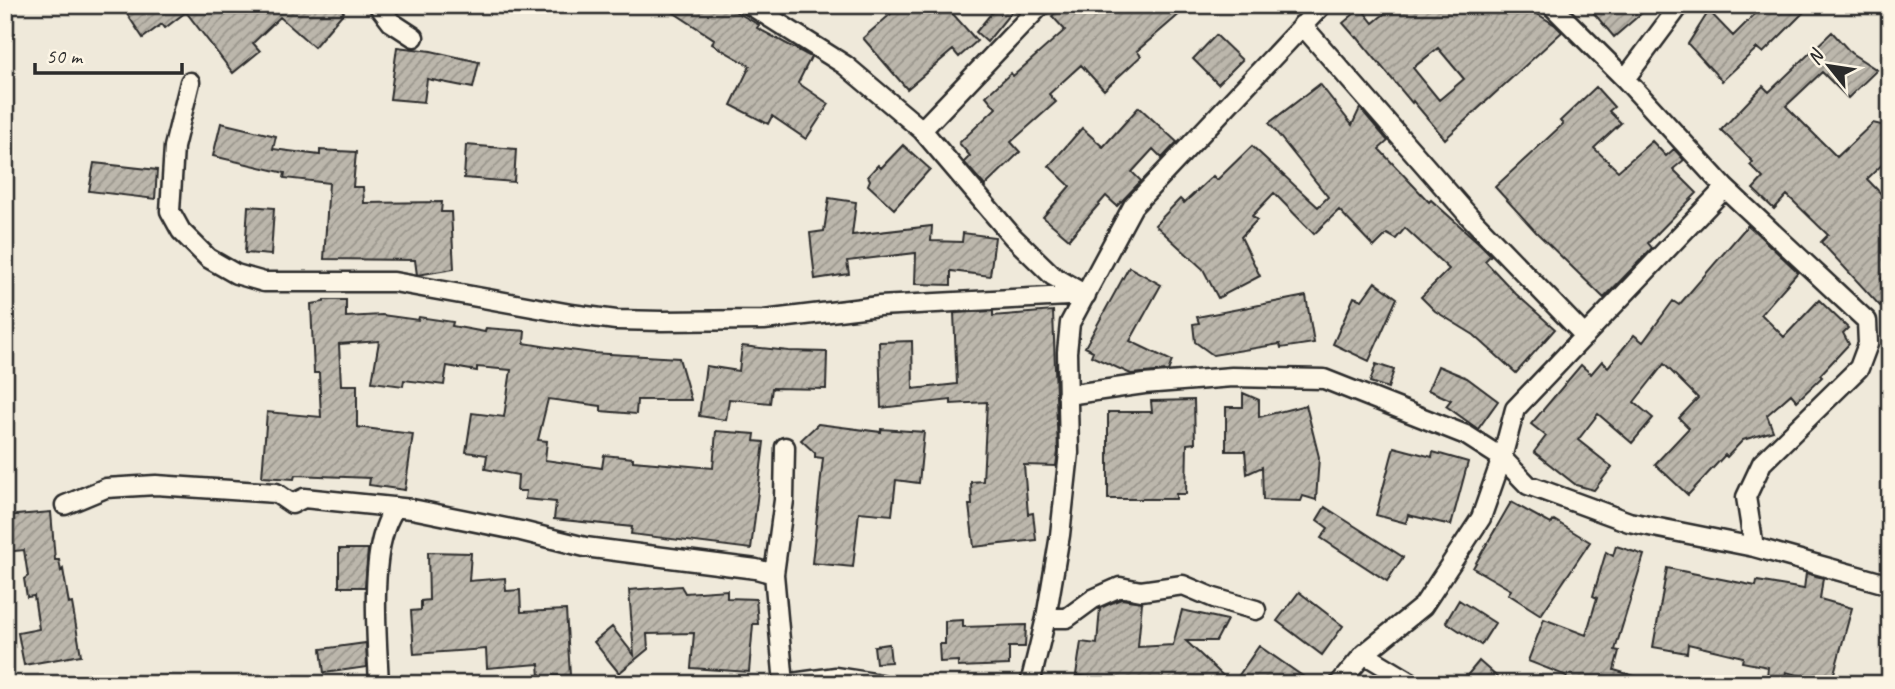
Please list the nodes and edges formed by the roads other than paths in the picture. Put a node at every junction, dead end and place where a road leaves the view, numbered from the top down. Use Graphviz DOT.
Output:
graph roads {
  1 [pos="378,5"];
  2 [pos="750,5"];
  3 [pos="1041,5"];
  4 [pos="1322,5"];
  5 [pos="1551,5"];
  6 [pos="1680,5"];
  7 [pos="1302,25"];
  8 [pos="414,37"];
  9 [pos="1625,79"];
  10 [pos="190,82"];
  11 [pos="922,130"];
  12 [pos="1725,188"];
  13 [pos="1086,295"];
  14 [pos="1585,336"];
  15 [pos="1067,395"];
  16 [pos="785,447"];
  17 [pos="1502,458"];
  18 [pos="65,505"];
  19 [pos="395,507"];
  20 [pos="1754,547"];
  21 [pos="774,574"];
  22 [pos="1890,585"];
  23 [pos="1256,610"];
  24 [pos="1046,618"];
  25 [pos="1364,654"];
  26 [pos="379,684"];
  27 [pos="785,684"];
  28 [pos="881,684"];
  29 [pos="1030,684"];
  30 [pos="1339,684"];
  31 [pos="1414,684"];
  1 -- 8 [label="street"];
  2 -- 11 [label="street"];
  3 -- 11 [label="street"];
  4 -- 7 [label="street"];
  5 -- 9 [label="street"];
  6 -- 9 [label="street"];
  7 -- 13 [label="street"];
  7 -- 14 [label="street"];
  9 -- 12 [label="street"];
  10 -- 13 [label="street"];
  11 -- 13 [label="street"];
  12 -- 14 [label="street"];
  12 -- 20 [label="street"];
  13 -- 15 [label="street"];
  14 -- 17 [label="street"];
  15 -- 17 [label="street"];
  15 -- 24 [label="street"];
  16 -- 21 [label="street"];
  17 -- 20 [label="street"];
  17 -- 25 [label="street"];
  18 -- 19 [label="street"];
  19 -- 21 [label="street"];
  19 -- 26 [label="street"];
  20 -- 22 [label="street"];
  21 -- 27 [label="street"];
  23 -- 24 [label="street"];
  24 -- 29 [label="street"];
  25 -- 30 [label="street"];
  25 -- 31 [label="street"];
  27 -- 28 [label="street"];
}
